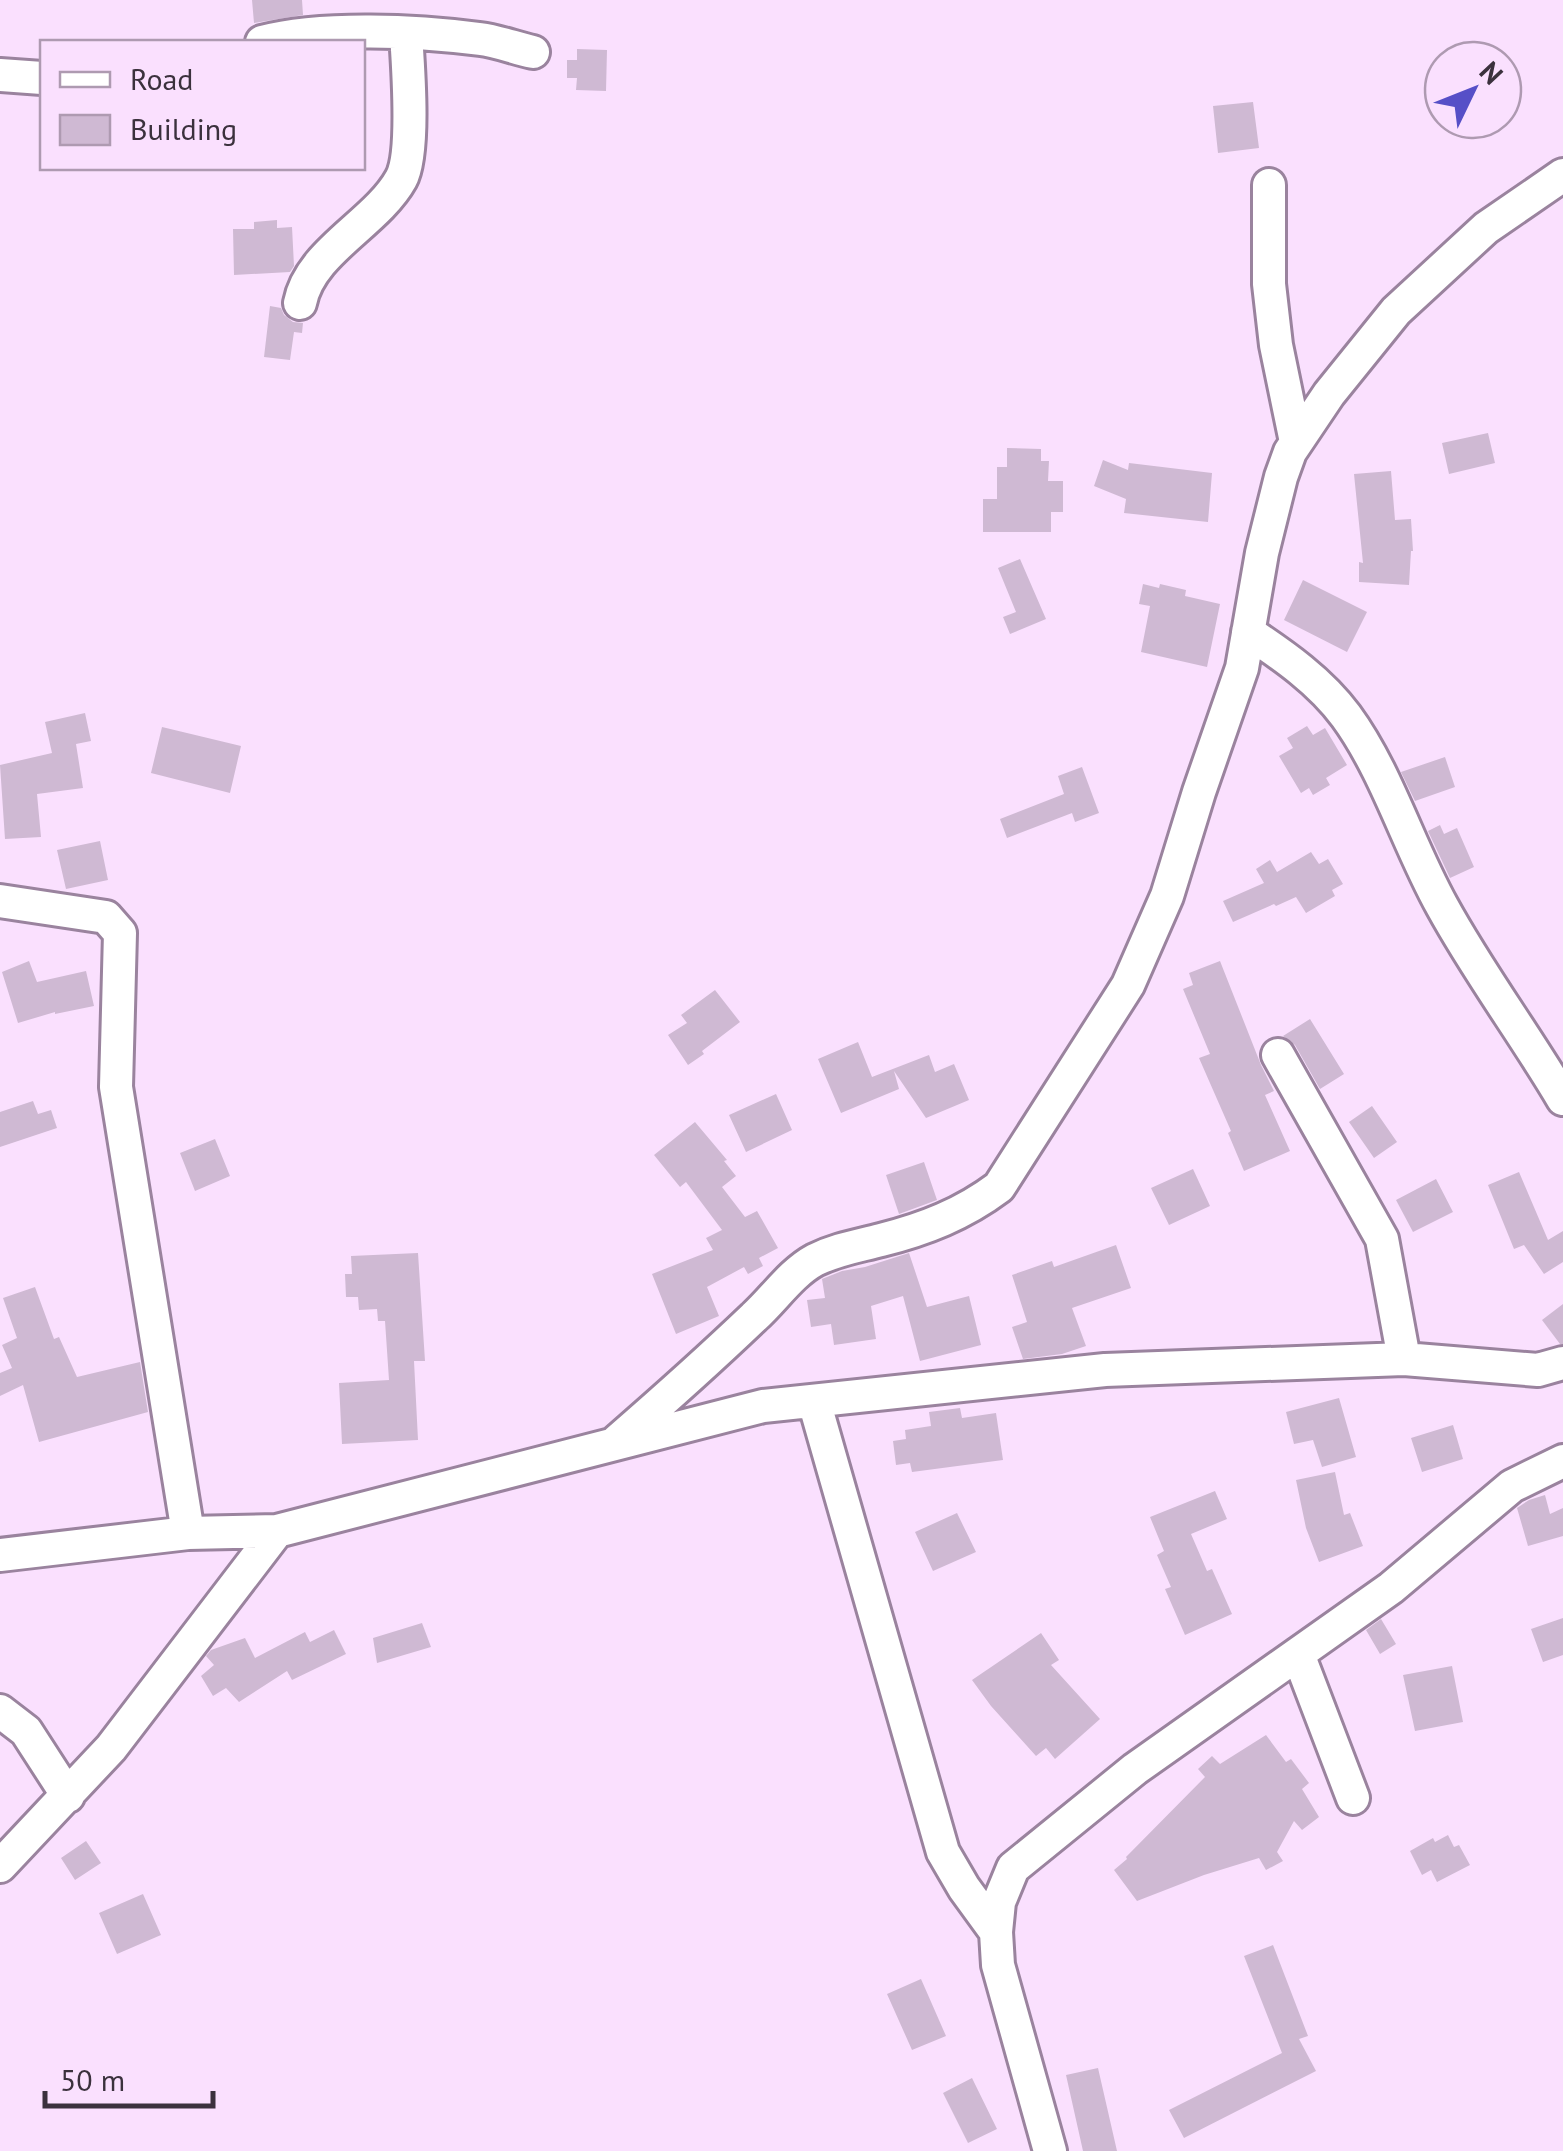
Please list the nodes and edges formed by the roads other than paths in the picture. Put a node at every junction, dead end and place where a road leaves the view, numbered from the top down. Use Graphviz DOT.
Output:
graph roads {
  1 [pos="406,34"];
  2 [pos="275,40"];
  3 [pos="533,52"];
  4 [pos="0,75"];
  5 [pos="40,78"];
  6 [pos="1563,175"];
  7 [pos="1269,185"];
  8 [pos="300,303"];
  9 [pos="1296,442"];
  10 [pos="1248,632"];
  11 [pos="0,902"];
  12 [pos="1278,1055"];
  13 [pos="1563,1098"];
  14 [pos="1404,1358"];
  15 [pos="1563,1363"];
  16 [pos="814,1401"];
  17 [pos="612,1445"];
  18 [pos="1563,1461"];
  19 [pos="277,1531"];
  20 [pos="188,1533"];
  21 [pos="0,1555"];
  22 [pos="1298,1654"];
  23 [pos="0,1711"];
  24 [pos="68,1796"];
  25 [pos="1353,1798"];
  26 [pos="0,1866"];
  27 [pos="996,1932"];
  28 [pos="1050,2151"];
  1 -- 2 [label="street"];
  1 -- 3 [label="street"];
  1 -- 8 [label="street"];
  4 -- 5 [label="street"];
  6 -- 9 [label="street"];
  7 -- 9 [label="street"];
  9 -- 10 [label="street"];
  10 -- 13 [label="street"];
  10 -- 17 [label="street"];
  11 -- 20 [label="street"];
  12 -- 14 [label="street"];
  14 -- 15 [label="street"];
  14 -- 16 [label="street"];
  16 -- 17 [label="street"];
  16 -- 27 [label="street"];
  17 -- 19 [label="street"];
  18 -- 22 [label="street"];
  19 -- 20 [label="street"];
  19 -- 24 [label="street"];
  20 -- 21 [label="street"];
  22 -- 25 [label="street"];
  22 -- 27 [label="street"];
  23 -- 24 [label="street"];
  24 -- 26 [label="street"];
  27 -- 28 [label="street"];
}
